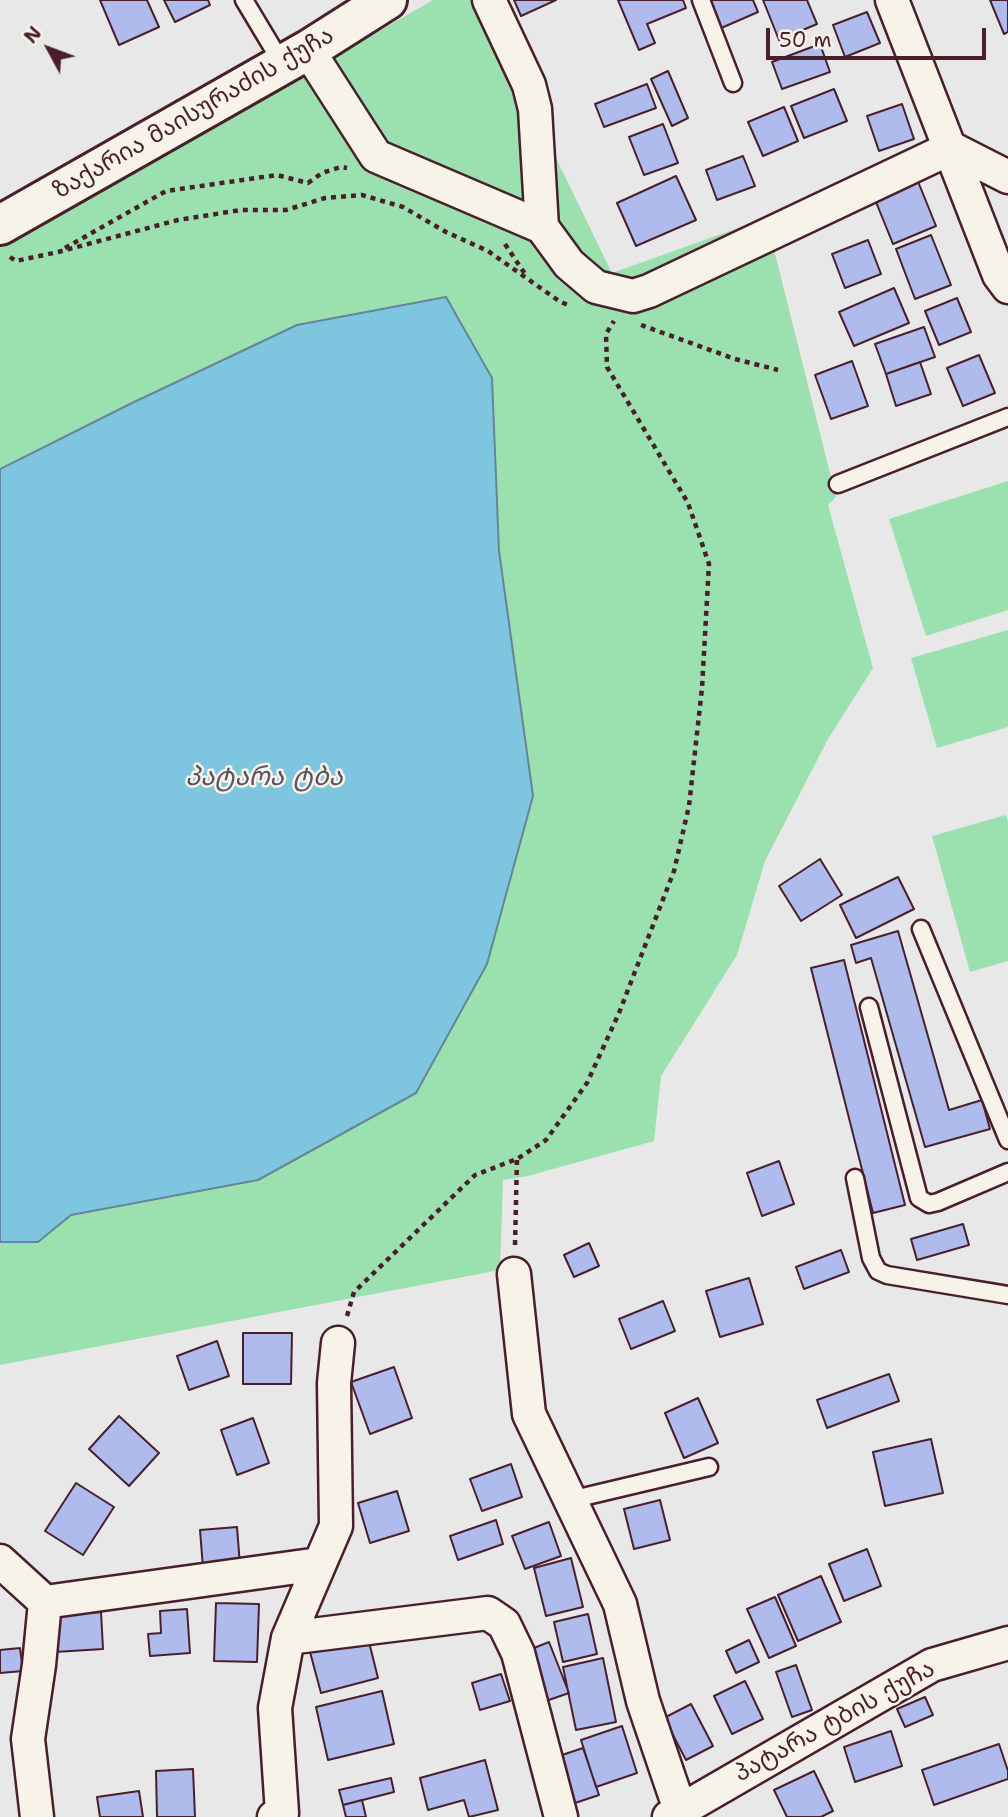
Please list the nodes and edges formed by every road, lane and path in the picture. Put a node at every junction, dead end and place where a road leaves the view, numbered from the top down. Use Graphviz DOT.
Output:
graph roads {
  1 [pos="244,0"];
  2 [pos="387,0"];
  3 [pos="489,0"];
  4 [pos="701,0"];
  5 [pos="892,0"];
  6 [pos="296,58"];
  7 [pos="733,83"];
  8 [pos="951,149"];
  9 [pos="354,170"];
  10 [pos="1008,177"];
  11 [pos="542,227"];
  12 [pos="500,237"];
  13 [pos="4,240"];
  14 [pos="58,252"];
  15 [pos="530,281"];
  16 [pos="1008,287"];
  17 [pos="569,305"];
  18 [pos="625,306"];
  19 [pos="604,314"];
  20 [pos="778,370"];
  21 [pos="1008,417"];
  22 [pos="838,484"];
  23 [pos="921,929"];
  24 [pos="869,1007"];
  25 [pos="1008,1140"];
  26 [pos="517,1158"];
  27 [pos="1008,1172"];
  28 [pos="855,1178"];
  29 [pos="514,1274"];
  30 [pos="1008,1295"];
  31 [pos="338,1343"];
  32 [pos="709,1467"];
  33 [pos="570,1500"];
  34 [pos="0,1561"];
  35 [pos="319,1564"];
  36 [pos="45,1602"];
  37 [pos="288,1638"];
  38 [pos="1008,1643"];
  39 [pos="675,1814"];
  40 [pos="37,1817"];
  41 [pos="274,1817"];
  42 [pos="561,1817"];
  1 -- 6 [label="lane"];
  2 -- 6 [label="street, ზაქარია მაისურაძის ქუჩა"];
  3 -- 11 [label="street"];
  4 -- 7 [label="lane"];
  5 -- 8 [label="street"];
  6 -- 11 [label="street"];
  6 -- 13 [label="street, ზაქარია მაისურაძის ქუჩა"];
  8 -- 10 [label="street"];
  8 -- 16 [label="street"];
  8 -- 18 [label="street"];
  9 -- 14 [label="path"];
  11 -- 18 [label="street"];
  12 -- 15 [label="path"];
  13 -- 14 [label="path"];
  14 -- 15 [label="path"];
  15 -- 17 [label="path"];
  18 -- 19 [label="path"];
  18 -- 20 [label="path"];
  18 -- 26 [label="path"];
  21 -- 22 [label="lane"];
  23 -- 25 [label="lane"];
  24 -- 27 [label="lane"];
  26 -- 29 [label="path"];
  26 -- 31 [label="path"];
  28 -- 30 [label="lane"];
  29 -- 33 [label="street"];
  31 -- 35 [label="street"];
  32 -- 33 [label="lane"];
  33 -- 39 [label="street"];
  34 -- 36 [label="street"];
  35 -- 36 [label="street"];
  35 -- 37 [label="street"];
  36 -- 40 [label="street"];
  37 -- 41 [label="street"];
  37 -- 42 [label="street"];
  38 -- 39 [label="street, პატარა ტბის ქუჩა"];
}
